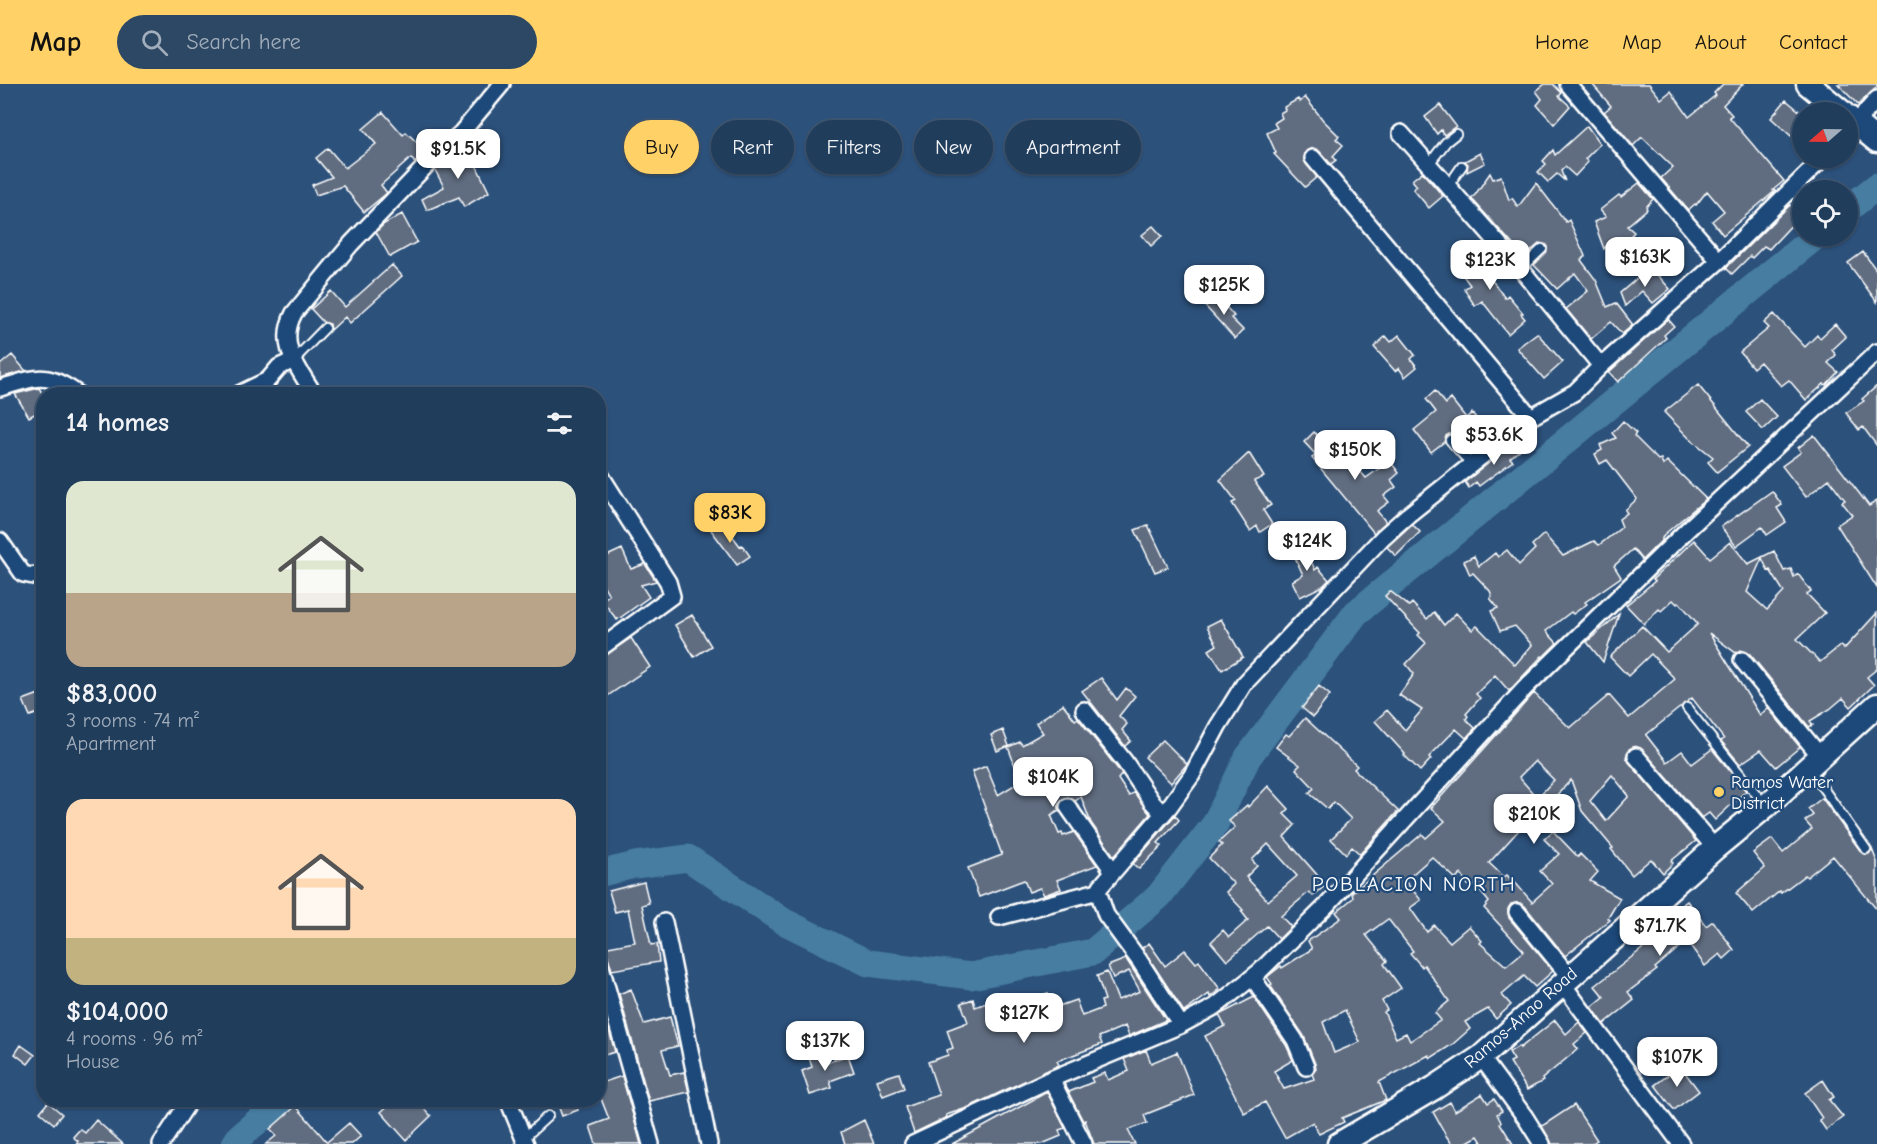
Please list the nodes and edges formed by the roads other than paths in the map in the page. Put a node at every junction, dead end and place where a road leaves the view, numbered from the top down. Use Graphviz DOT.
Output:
graph roads {
  1 [pos="502,84"];
  2 [pos="1568,84"];
  3 [pos="1808,84"];
  4 [pos="1877,99"];
  5 [pos="1829,102"];
  6 [pos="1858,126"];
  7 [pos="1401,133"];
  8 [pos="1456,134"];
  9 [pos="1313,158"];
  10 [pos="1429,164"];
  11 [pos="1462,166"];
  12 [pos="1813,168"];
  13 [pos="1448,186"];
  14 [pos="1542,249"];
  15 [pos="1719,261"];
  16 [pos="1521,270"];
  17 [pos="325,328"];
  18 [pos="1877,352"];
  19 [pos="294,360"];
  20 [pos="1601,366"];
  21 [pos="68,387"];
  22 [pos="254,387"];
  23 [pos="310,387"];
  24 [pos="0,388"];
  25 [pos="1531,417"];
  26 [pos="1450,440"];
  27 [pos="1471,464"];
  28 [pos="606,484"];
  29 [pos="0,542"];
  30 [pos="36,575"];
  31 [pos="606,644"];
  32 [pos="1742,660"];
  33 [pos="1877,705"];
  34 [pos="1687,708"];
  35 [pos="1084,710"];
  36 [pos="1636,756"];
  37 [pos="1814,762"];
  38 [pos="1766,806"];
  39 [pos="1068,807"];
  40 [pos="1163,814"];
  41 [pos="1715,848"];
  42 [pos="1866,849"];
  43 [pos="1113,871"];
  44 [pos="1098,891"];
  45 [pos="1517,912"];
  46 [pos="999,917"];
  47 [pos="664,922"];
  48 [pos="1252,978"];
  49 [pos="1566,980"];
  50 [pos="606,984"];
  51 [pos="1181,1025"];
  52 [pos="1481,1057"];
  53 [pos="1306,1066"];
  54 [pos="1051,1079"];
  55 [pos="185,1107"];
  56 [pos="511,1107"];
  57 [pos="548,1116"];
  58 [pos="525,1141"];
  59 [pos="161,1144"];
  60 [pos="651,1144"];
  61 [pos="709,1144"];
  62 [pos="913,1144"];
  63 [pos="1084,1144"];
  64 [pos="1339,1144"];
  65 [pos="1542,1144"];
  66 [pos="1681,1144"];
  1 -- 19 [label="street"];
  2 -- 15 [label="street"];
  3 -- 5 [label="main road"];
  4 -- 6 [label="street"];
  7 -- 10 [label="street"];
  8 -- 10 [label="lane"];
  9 -- 25 [label="street"];
  10 -- 13 [label="street"];
  11 -- 13 [label="lane"];
  12 -- 15 [label="street"];
  13 -- 16 [label="street"];
  14 -- 16 [label="lane"];
  15 -- 20 [label="street"];
  16 -- 20 [label="street"];
  17 -- 19 [label="lane"];
  18 -- 48 [label="street"];
  19 -- 22 [label="street"];
  19 -- 23 [label="street"];
  20 -- 25 [label="street"];
  21 -- 24 [label="street"];
  25 -- 27 [label="street"];
  26 -- 27 [label="lane"];
  27 -- 40 [label="street"];
  28 -- 31 [label="street"];
  29 -- 30 [label="street"];
  32 -- 37 [label="street"];
  33 -- 37 [label="main road, Ramos-Anao Road"];
  34 -- 38 [label="lane"];
  35 -- 40 [label="street"];
  36 -- 41 [label="street"];
  37 -- 38 [label="main road, Ramos-Anao Road"];
  37 -- 42 [label="lane"];
  38 -- 41 [label="main road, Ramos-Anao Road"];
  39 -- 43 [label="street"];
  40 -- 43 [label="street"];
  41 -- 49 [label="main road, Ramos-Anao Road"];
  43 -- 44 [label="street"];
  44 -- 46 [label="street"];
  44 -- 51 [label="street"];
  45 -- 49 [label="street"];
  47 -- 61 [label="street"];
  48 -- 51 [label="street"];
  48 -- 53 [label="street"];
  49 -- 52 [label="main road, Ramos-Anao Road"];
  49 -- 66 [label="street"];
  50 -- 60 [label="street"];
  51 -- 54 [label="street"];
  52 -- 64 [label="main road, Ramos-Anao Road"];
  52 -- 65 [label="street"];
  54 -- 62 [label="street"];
  54 -- 63 [label="street"];
  55 -- 59 [label="street"];
  56 -- 58 [label="street"];
  57 -- 58 [label="lane"];
}
